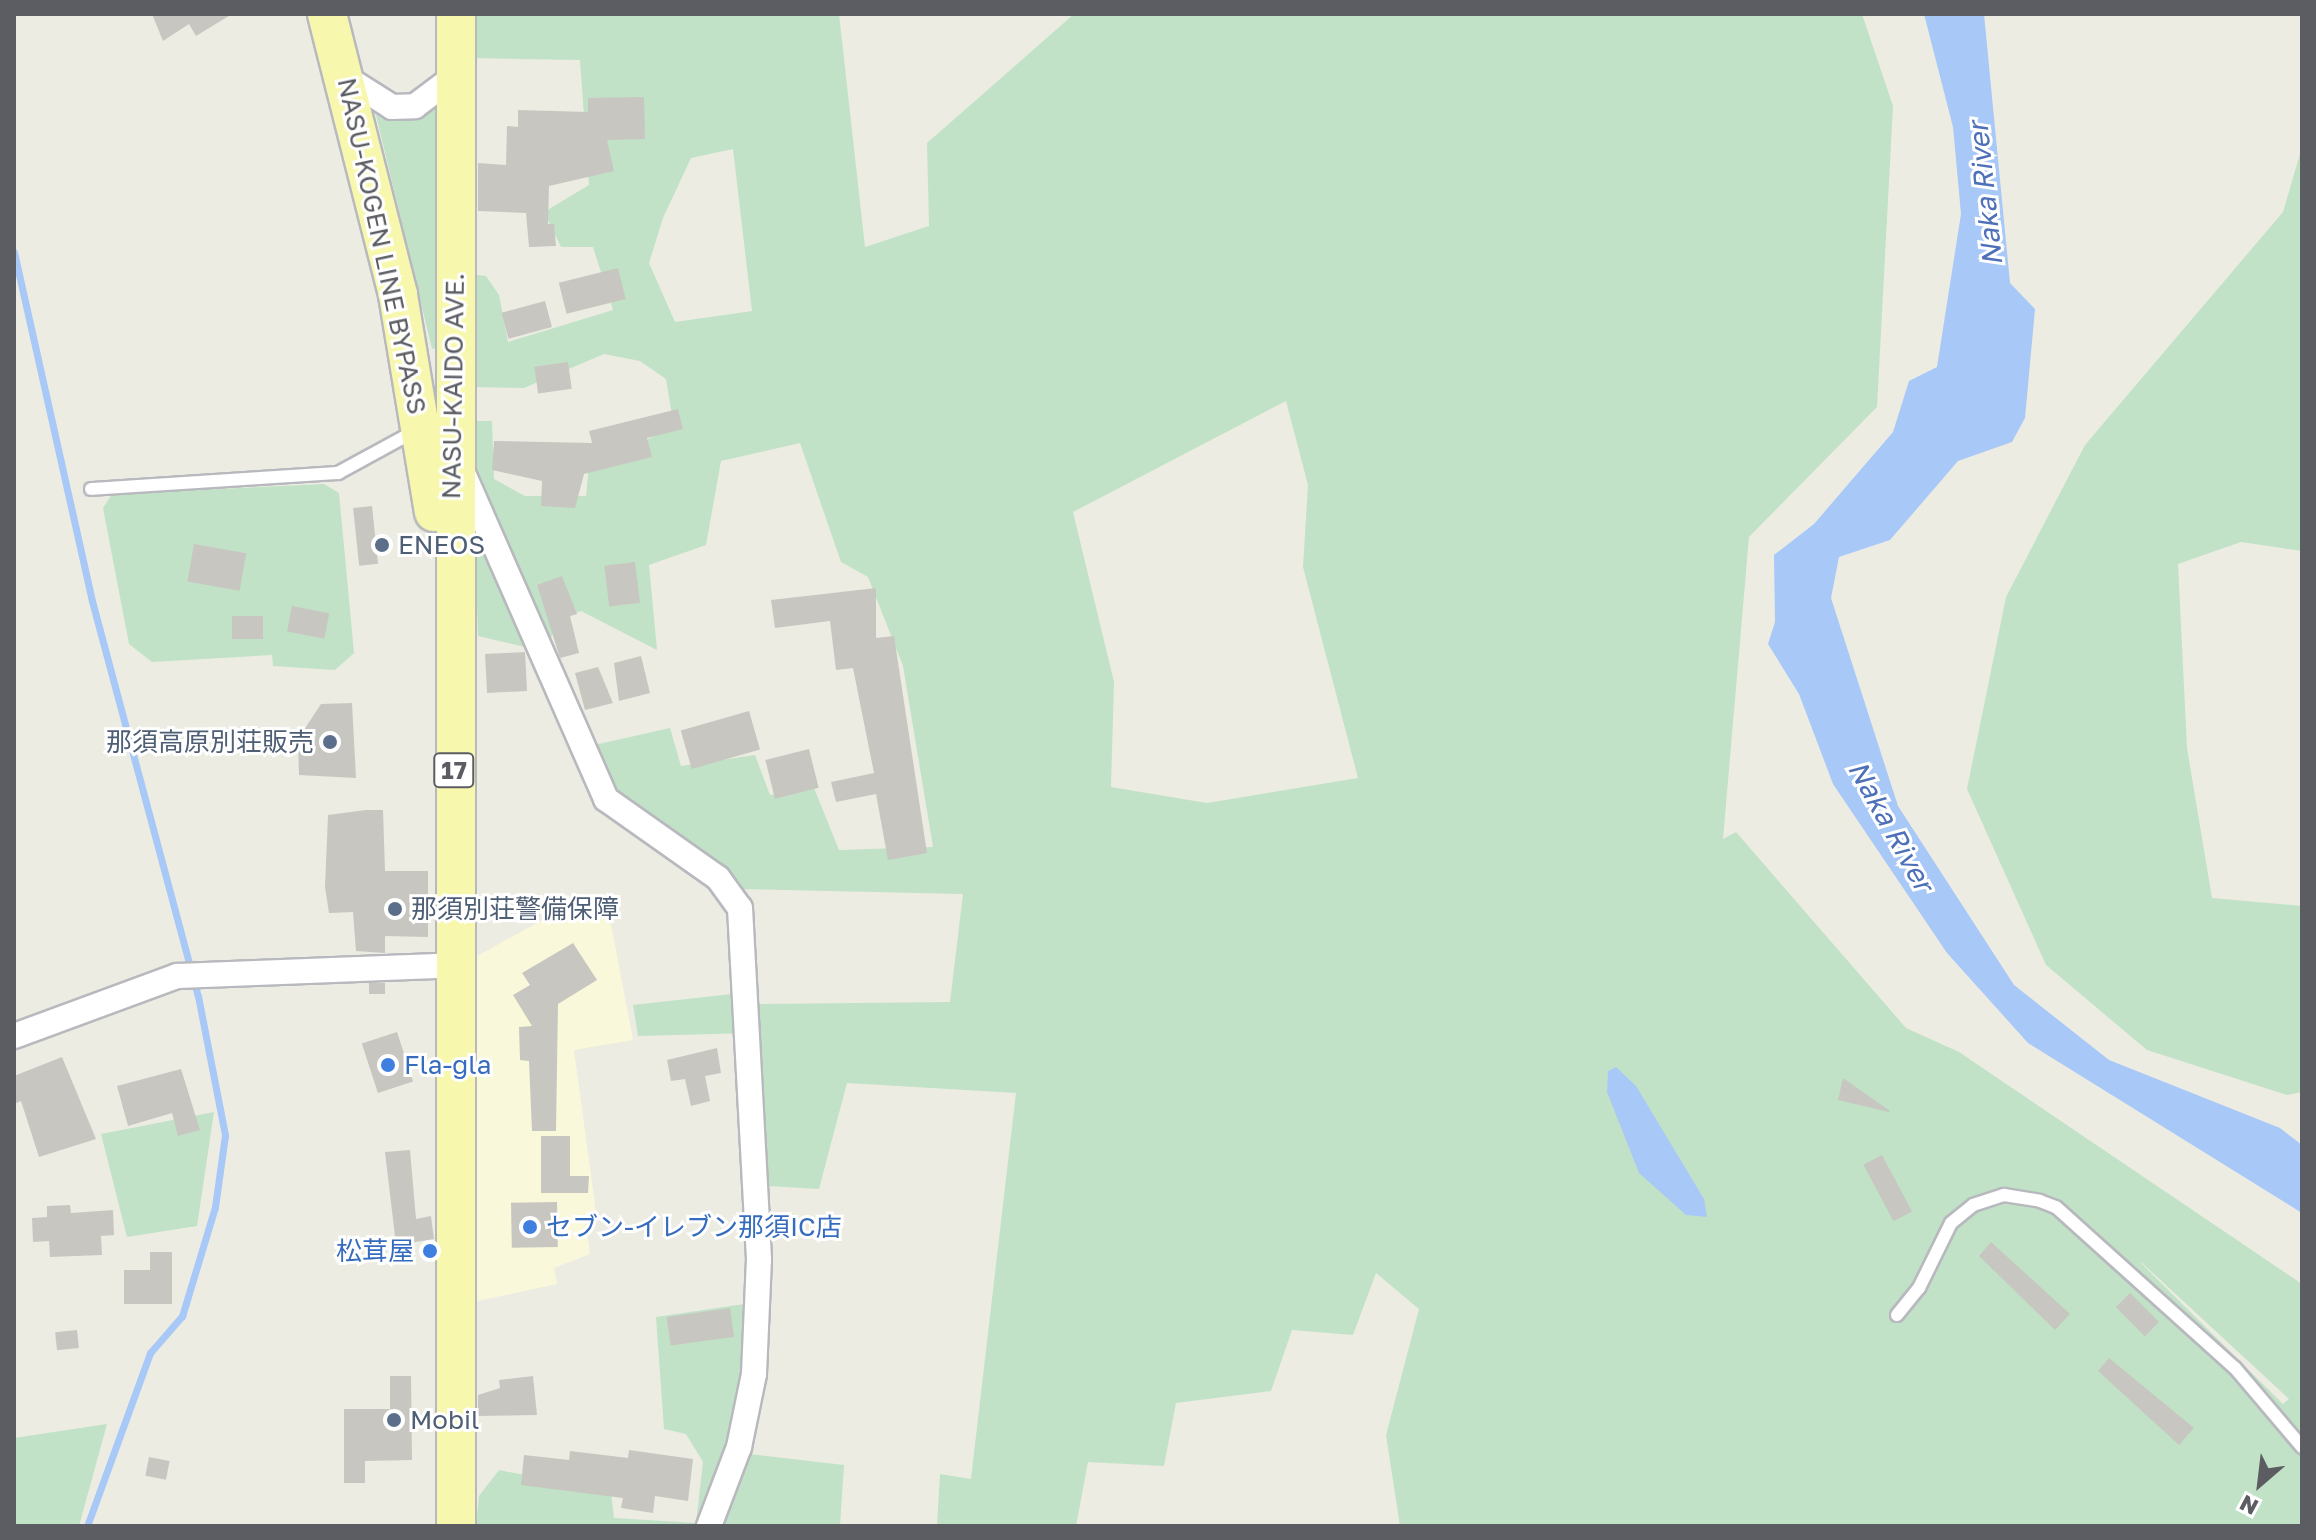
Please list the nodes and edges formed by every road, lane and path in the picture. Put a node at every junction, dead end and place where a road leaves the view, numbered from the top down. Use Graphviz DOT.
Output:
graph roads {
  1 [pos="327,14"];
  2 [pos="456,14"];
  3 [pos="455,76"];
  4 [pos="348,79"];
  5 [pos="421,427"];
  6 [pos="453,448"];
  7 [pos="91,489"];
  8 [pos="451,622"];
  9 [pos="457,965"];
  10 [pos="14,1036"];
  11 [pos="1897,1315"];
  12 [pos="2302,1447"];
  13 [pos="456,1526"];
  14 [pos="709,1526"];
  1 -- 4 [label="main road, NASU-KOGEN LINE BYPASS / 17"];
  2 -- 3 [label="main road, NASU-KAIDO AVE. / 17"];
  3 -- 4 [label="street"];
  3 -- 6 [label="main road, NASU-KAIDO AVE. / 17"];
  4 -- 5 [label="main road, NASU-KOGEN LINE BYPASS / 17"];
  5 -- 7 [label="lane"];
  5 -- 8 [label="main road, NASU-KOGEN LINE BYPASS / 17"];
  6 -- 8 [label="main road, NASU-KAIDO AVE. / 17"];
  6 -- 14 [label="street"];
  8 -- 9 [label="main road, NASU-KAIDO AVE. / 17"];
  9 -- 10 [label="street"];
  9 -- 13 [label="main road, NASU-KAIDO AVE. / 17"];
  11 -- 12 [label="lane"];
}
